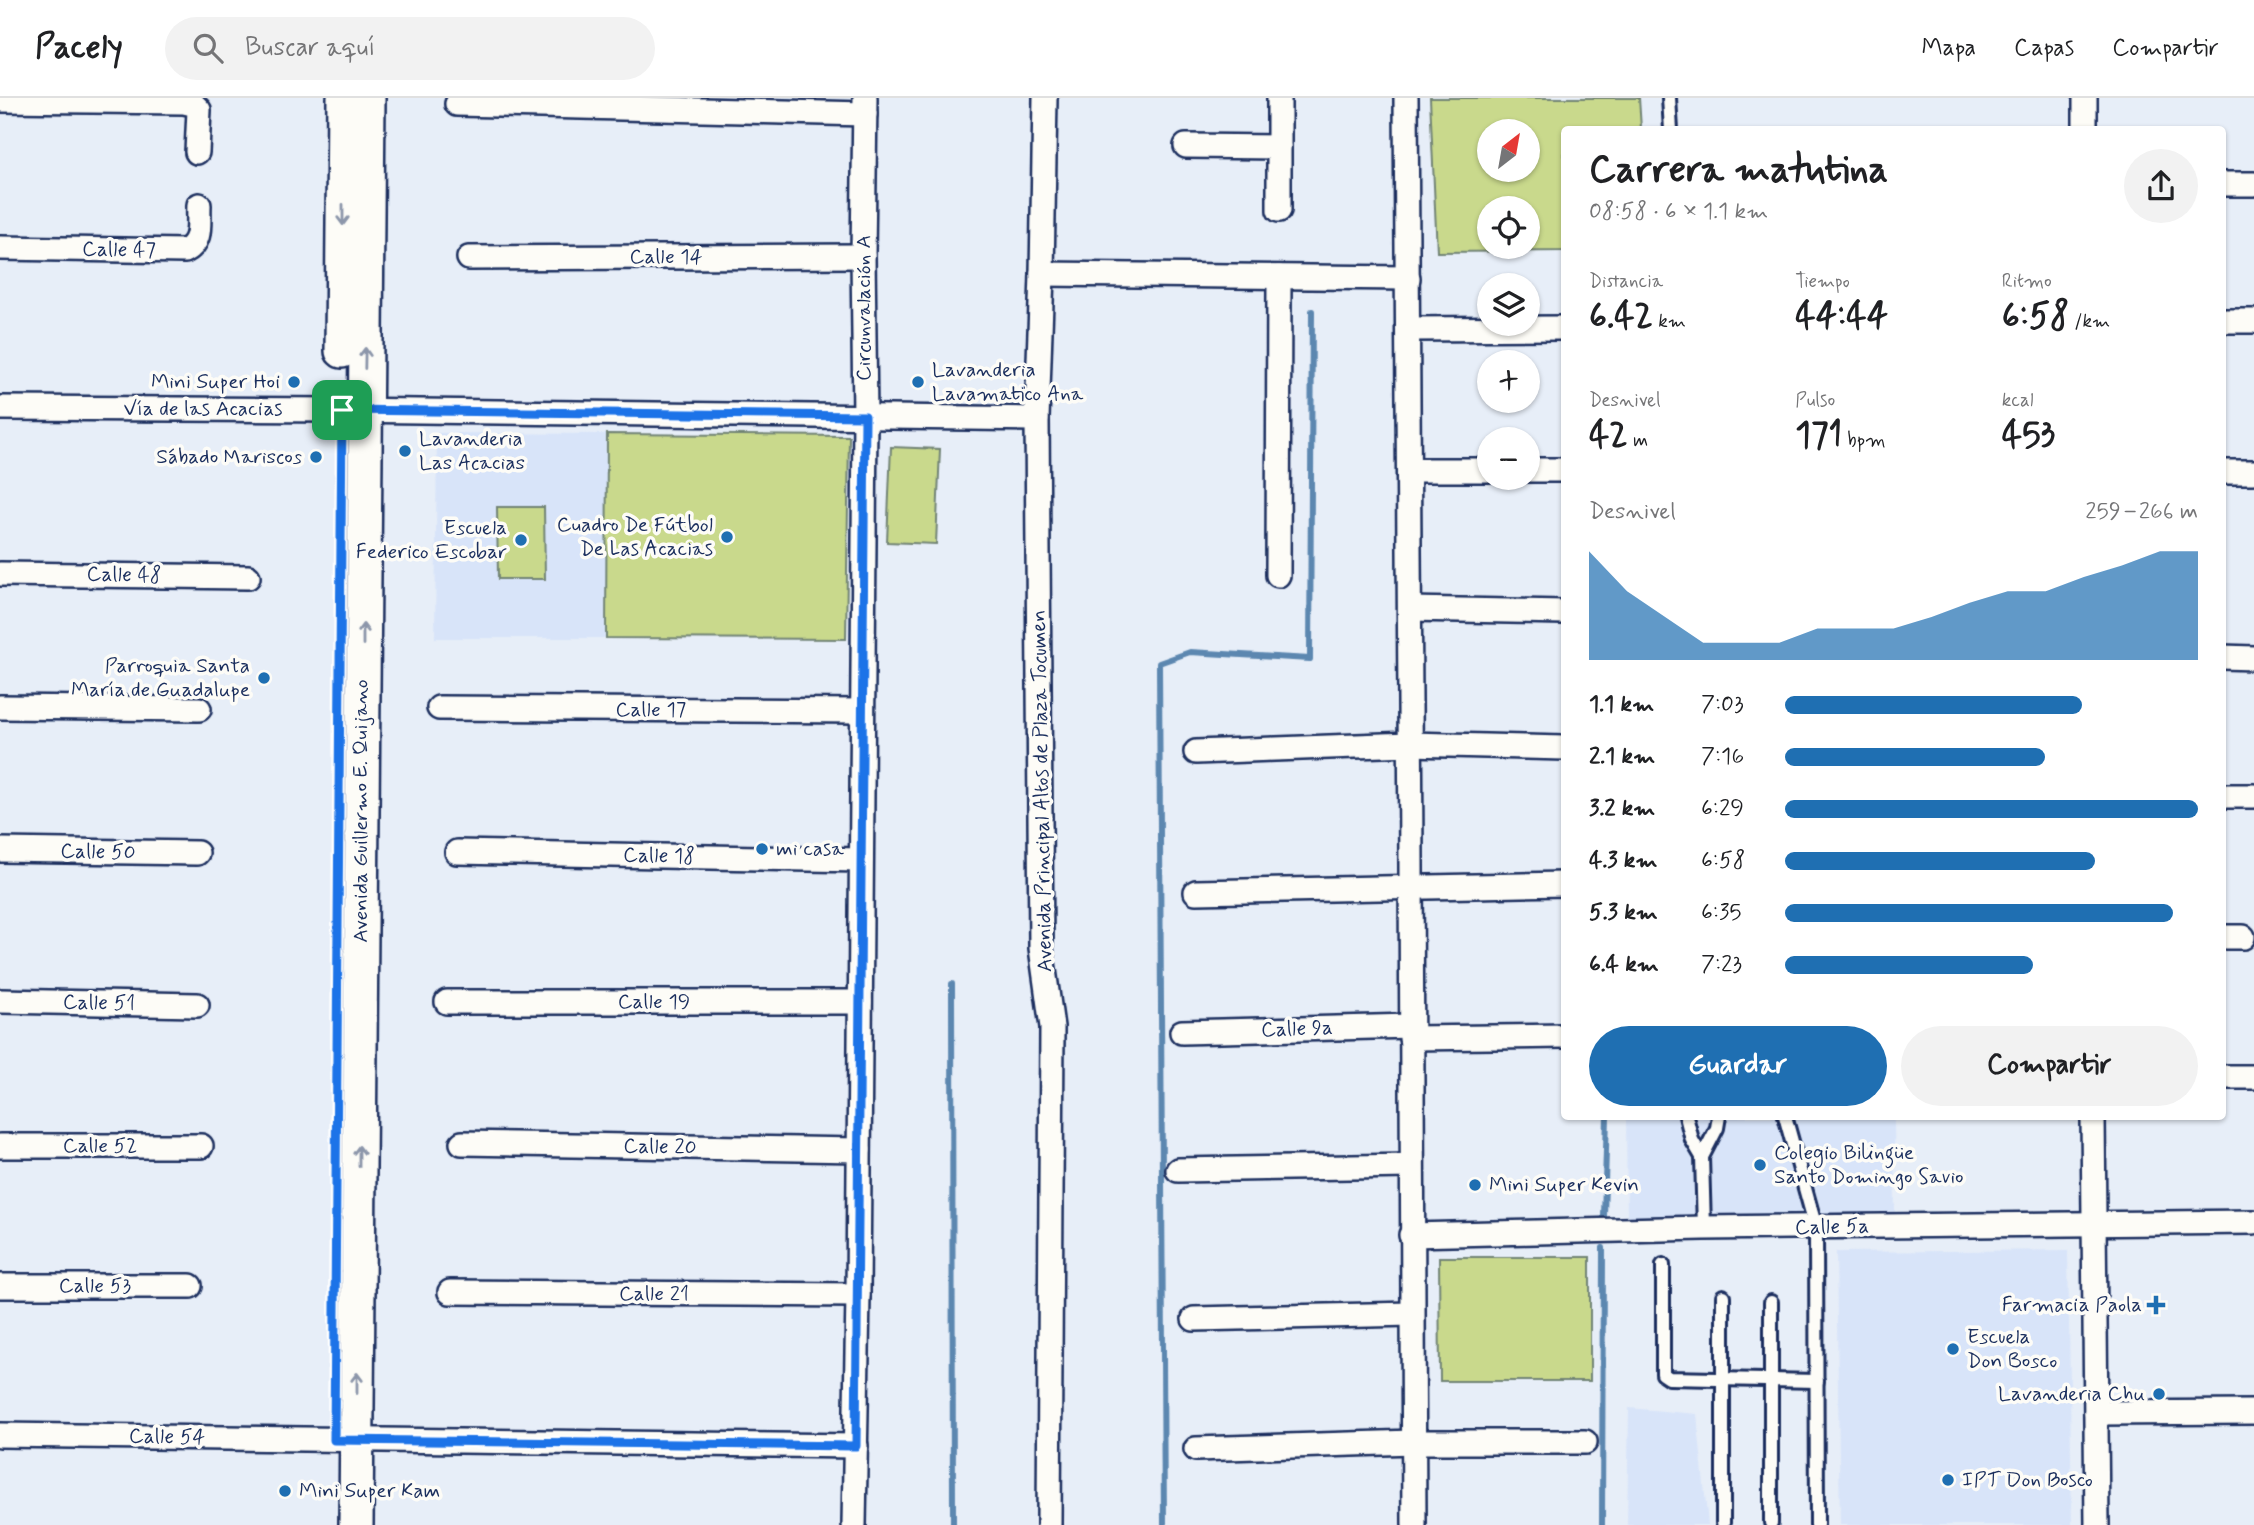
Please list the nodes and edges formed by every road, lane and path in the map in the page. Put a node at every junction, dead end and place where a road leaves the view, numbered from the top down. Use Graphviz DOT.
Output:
graph roads {
  1 [pos="344,98"];
  2 [pos="368,98"];
  3 [pos="1045,98"];
  4 [pos="1279,98"];
  5 [pos="1406,98"];
  6 [pos="1669,98"];
  7 [pos="2085,98"];
  8 [pos="0,100"];
  9 [pos="457,104"];
  10 [pos="865,106"];
  11 [pos="1671,126"];
  12 [pos="2085,126"];
  13 [pos="1186,146"];
  14 [pos="1279,147"];
  15 [pos="197,152"];
  16 [pos="356,162"];
  17 [pos="2226,184"];
  18 [pos="2254,184"];
  19 [pos="199,205"];
  20 [pos="1279,210"];
  21 [pos="0,248"];
  22 [pos="863,256"];
  23 [pos="469,258"];
  24 [pos="1042,274"];
  25 [pos="1279,277"];
  26 [pos="1408,278"];
  27 [pos="2226,321"];
  28 [pos="2253,321"];
  29 [pos="1561,328"];
  30 [pos="1409,329"];
  31 [pos="0,408"];
  32 [pos="353,410"];
  33 [pos="865,416"];
  34 [pos="1037,418"];
  35 [pos="1410,470"];
  36 [pos="1477,470"];
  37 [pos="1540,470"];
  38 [pos="1561,471"];
  39 [pos="2226,472"];
  40 [pos="2254,472"];
  41 [pos="0,574"];
  42 [pos="1278,575"];
  43 [pos="247,577"];
  44 [pos="1410,608"];
  45 [pos="1561,612"];
  46 [pos="2226,657"];
  47 [pos="2254,658"];
  48 [pos="0,707"];
  49 [pos="199,709"];
  50 [pos="439,709"];
  51 [pos="862,711"];
  52 [pos="1410,744"];
  53 [pos="1561,748"];
  54 [pos="1196,752"];
  55 [pos="2226,796"];
  56 [pos="2254,796"];
  57 [pos="0,850"];
  58 [pos="457,852"];
  59 [pos="197,853"];
  60 [pos="861,860"];
  61 [pos="1561,884"];
  62 [pos="1410,886"];
  63 [pos="1196,892"];
  64 [pos="0,1001"];
  65 [pos="447,1002"];
  66 [pos="860,1002"];
  67 [pos="197,1005"];
  68 [pos="1182,1032"];
  69 [pos="1411,1032"];
  70 [pos="1561,1036"];
  71 [pos="2226,1077"];
  72 [pos="2254,1077"];
  73 [pos="1687,1120"];
  74 [pos="1718,1120"];
  75 [pos="1786,1120"];
  76 [pos="2093,1120"];
  77 [pos="462,1143"];
  78 [pos="0,1146"];
  79 [pos="201,1146"];
  80 [pos="859,1150"];
  81 [pos="1702,1157"];
  82 [pos="1411,1166"];
  83 [pos="1178,1170"];
  84 [pos="2094,1222"];
  85 [pos="2254,1222"];
  86 [pos="1704,1228"];
  87 [pos="1816,1228"];
  88 [pos="1411,1235"];
  89 [pos="1663,1265"];
  90 [pos="0,1286"];
  91 [pos="190,1286"];
  92 [pos="450,1292"];
  93 [pos="858,1295"];
  94 [pos="1723,1296"];
  95 [pos="1771,1302"];
  96 [pos="1412,1314"];
  97 [pos="1194,1319"];
  98 [pos="1723,1379"];
  99 [pos="1772,1380"];
  100 [pos="1816,1381"];
  101 [pos="2254,1412"];
  102 [pos="2095,1413"];
  103 [pos="0,1436"];
  104 [pos="345,1440"];
  105 [pos="1413,1442"];
  106 [pos="1585,1442"];
  107 [pos="856,1446"];
  108 [pos="1196,1449"];
  109 [pos="1723,1523"];
  110 [pos="1771,1524"];
  111 [pos="333,1525"];
  112 [pos="356,1525"];
  113 [pos="854,1525"];
  114 [pos="1049,1525"];
  115 [pos="1414,1525"];
  116 [pos="1817,1525"];
  117 [pos="2096,1525"];
  1 -- 16 [label="street, Avenida Guillermo E. Quijano"];
  2 -- 16 [label="street, Avenida Guillermo E. Quijano"];
  3 -- 24 [label="street, Avenida Principal Altos de Plaza Tocumen"];
  4 -- 14 [label="street"];
  5 -- 26 [label="street"];
  6 -- 11 [label="lane"];
  7 -- 12 [label="street"];
  8 -- 15 [label="street"];
  9 -- 10 [label="street"];
  10 -- 22 [label="street, Circunvalación A"];
  13 -- 14 [label="street"];
  14 -- 20 [label="street"];
  16 -- 32 [label="street, Avenida Guillermo E. Quijano"];
  17 -- 18 [label="street"];
  19 -- 21 [label="street, Calle 47"];
  22 -- 23 [label="street, Calle 14"];
  22 -- 33 [label="street, Circunvalación A"];
  24 -- 25 [label="street"];
  24 -- 34 [label="street, Avenida Principal Altos de Plaza Tocumen"];
  25 -- 26 [label="street"];
  25 -- 42 [label="street"];
  26 -- 30 [label="street"];
  27 -- 28 [label="street"];
  29 -- 30 [label="street"];
  30 -- 35 [label="street"];
  31 -- 32 [label="street, Vía de las Acacias"];
  32 -- 33 [label="street, Vía de las Acacias"];
  32 -- 104 [label="street, Avenida Guillermo E. Quijano"];
  33 -- 34 [label="street, Vía de las Acacias"];
  33 -- 51 [label="street, Circunvalación A"];
  34 -- 114 [label="street, Avenida Principal Altos de Plaza Tocumen"];
  35 -- 36 [label="street"];
  35 -- 44 [label="street"];
  37 -- 38 [label="street"];
  39 -- 40 [label="street"];
  41 -- 43 [label="street, Calle 48"];
  44 -- 45 [label="street"];
  44 -- 52 [label="street"];
  46 -- 47 [label="street"];
  48 -- 49 [label="street"];
  50 -- 51 [label="street, Calle 17"];
  51 -- 60 [label="street, Circunvalación A"];
  52 -- 53 [label="street"];
  52 -- 54 [label="street"];
  52 -- 62 [label="street"];
  55 -- 56 [label="street"];
  57 -- 59 [label="street, Calle 50"];
  58 -- 60 [label="street, Calle 18"];
  60 -- 66 [label="street, Circunvalación A"];
  61 -- 62 [label="street"];
  62 -- 63 [label="street"];
  62 -- 69 [label="street"];
  64 -- 67 [label="street, Calle 51"];
  65 -- 66 [label="street, Calle 19"];
  66 -- 80 [label="street, Circunvalación A"];
  68 -- 69 [label="street, Calle 9a"];
  69 -- 70 [label="street, Calle 9a"];
  69 -- 82 [label="street"];
  71 -- 72 [label="street"];
  73 -- 81 [label="lane"];
  74 -- 81 [label="lane"];
  75 -- 87 [label="lane"];
  76 -- 84 [label="street"];
  77 -- 80 [label="street, Calle 20"];
  78 -- 79 [label="street, Calle 52"];
  80 -- 93 [label="street, Circunvalación A"];
  81 -- 86 [label="lane"];
  82 -- 83 [label="street"];
  82 -- 88 [label="street"];
  84 -- 85 [label="street, Calle 5a"];
  84 -- 87 [label="street, Calle 5a"];
  84 -- 102 [label="street"];
  86 -- 87 [label="street, Calle 5a"];
  86 -- 88 [label="street, Calle 5a"];
  87 -- 100 [label="lane"];
  88 -- 96 [label="street"];
  89 -- 98 [label="lane"];
  90 -- 91 [label="street, Calle 53"];
  92 -- 93 [label="street, Calle 21"];
  93 -- 107 [label="street, Circunvalación A"];
  94 -- 98 [label="lane"];
  95 -- 99 [label="lane"];
  96 -- 97 [label="street"];
  96 -- 105 [label="street"];
  98 -- 99 [label="lane"];
  98 -- 109 [label="lane"];
  99 -- 100 [label="lane"];
  99 -- 110 [label="lane"];
  100 -- 116 [label="lane"];
  101 -- 102 [label="street"];
  102 -- 117 [label="street"];
  103 -- 104 [label="street, Calle 54"];
  104 -- 107 [label="street, Calle 54"];
  104 -- 111 [label="street, Avenida Guillermo E. Quijano"];
  104 -- 112 [label="street, Avenida Guillermo E. Quijano"];
  105 -- 106 [label="street"];
  105 -- 108 [label="street"];
  105 -- 115 [label="street"];
  107 -- 113 [label="street, Circunvalación A"];
}
